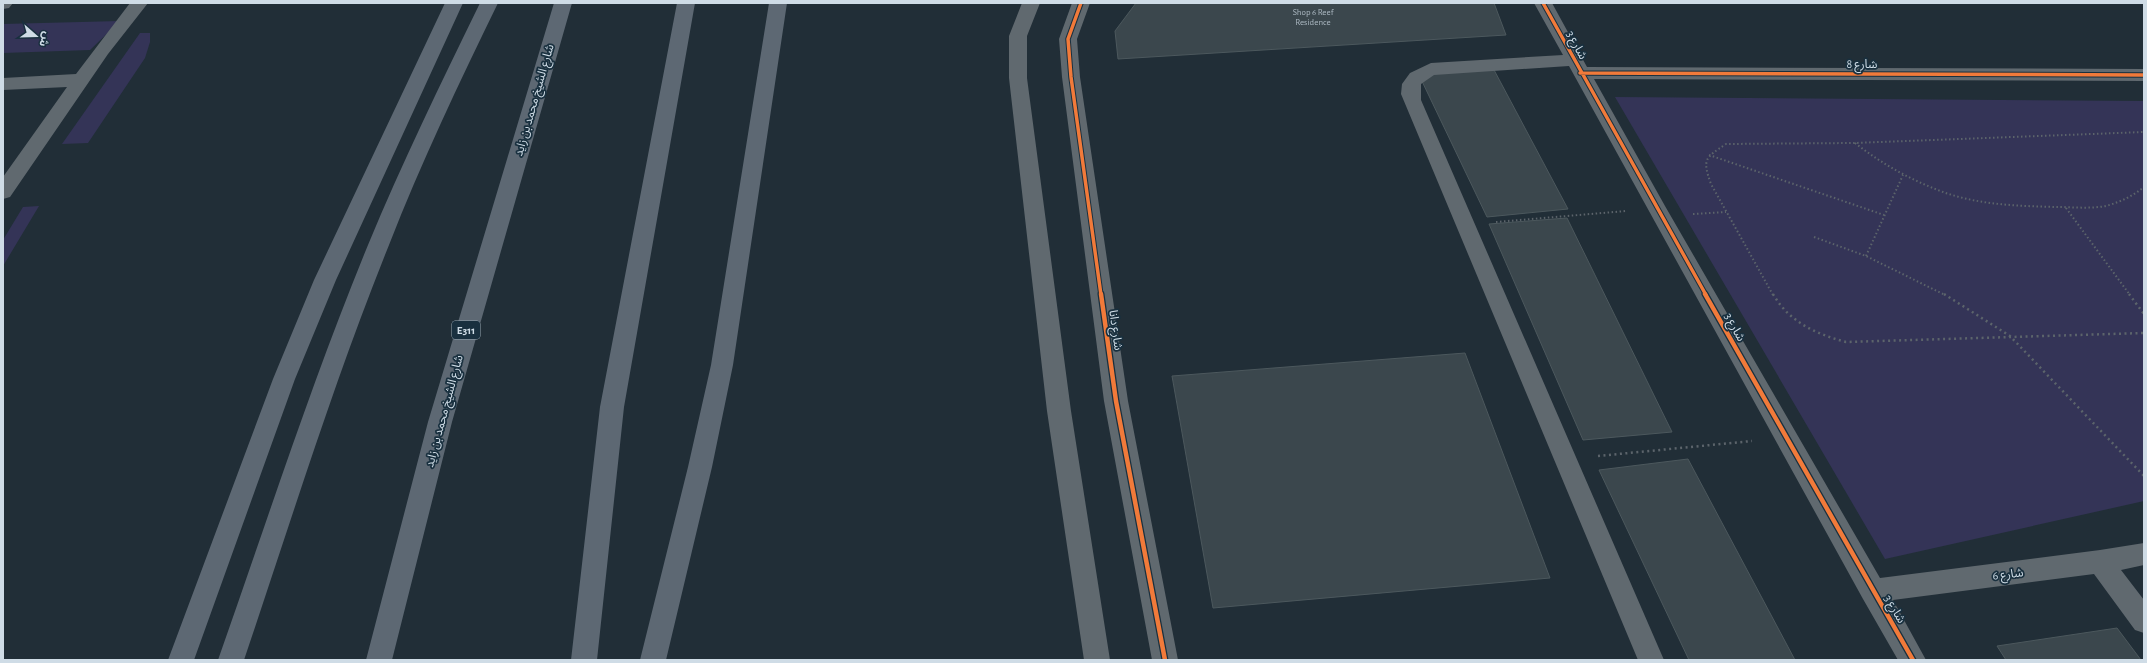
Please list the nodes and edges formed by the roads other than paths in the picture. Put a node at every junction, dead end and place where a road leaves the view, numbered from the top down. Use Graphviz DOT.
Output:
graph roads {
  1 [pos="139,3"];
  2 [pos="454,3"];
  3 [pos="489,3"];
  4 [pos="563,3"];
  5 [pos="686,3"];
  6 [pos="778,3"];
  7 [pos="1031,3"];
  8 [pos="1081,3"];
  9 [pos="1543,3"];
  10 [pos="1577,66"];
  11 [pos="2144,75"];
  12 [pos="80,80"];
  13 [pos="3,84"];
  14 [pos="5,187"];
  15 [pos="2144,554"];
  16 [pos="2100,562"];
  17 [pos="1872,591"];
  18 [pos="2144,621"];
  19 [pos="181,660"];
  20 [pos="231,660"];
  21 [pos="379,660"];
  22 [pos="584,660"];
  23 [pos="653,660"];
  24 [pos="1096,660"];
  25 [pos="1165,660"];
  26 [pos="1651,660"];
  27 [pos="1913,660"];
  1 -- 12 [label="street"];
  2 -- 19 [label="highway"];
  3 -- 20 [label="highway"];
  4 -- 21 [label="highway, شارع الشيخ محمد بن زايد / E311"];
  5 -- 22 [label="highway"];
  6 -- 23 [label="highway"];
  7 -- 24 [label="street"];
  8 -- 25 [label="street, شارع دانا"];
  9 -- 10 [label="street, شارع 3"];
  10 -- 11 [label="street, شارع 8"];
  10 -- 17 [label="street, شارع 3"];
  10 -- 26 [label="street, شارع 8"];
  12 -- 13 [label="street"];
  12 -- 14 [label="street"];
  15 -- 16 [label="street, شارع 6"];
  16 -- 17 [label="street, شارع 6"];
  16 -- 18 [label="street"];
  17 -- 27 [label="street, شارع 3"];
}
